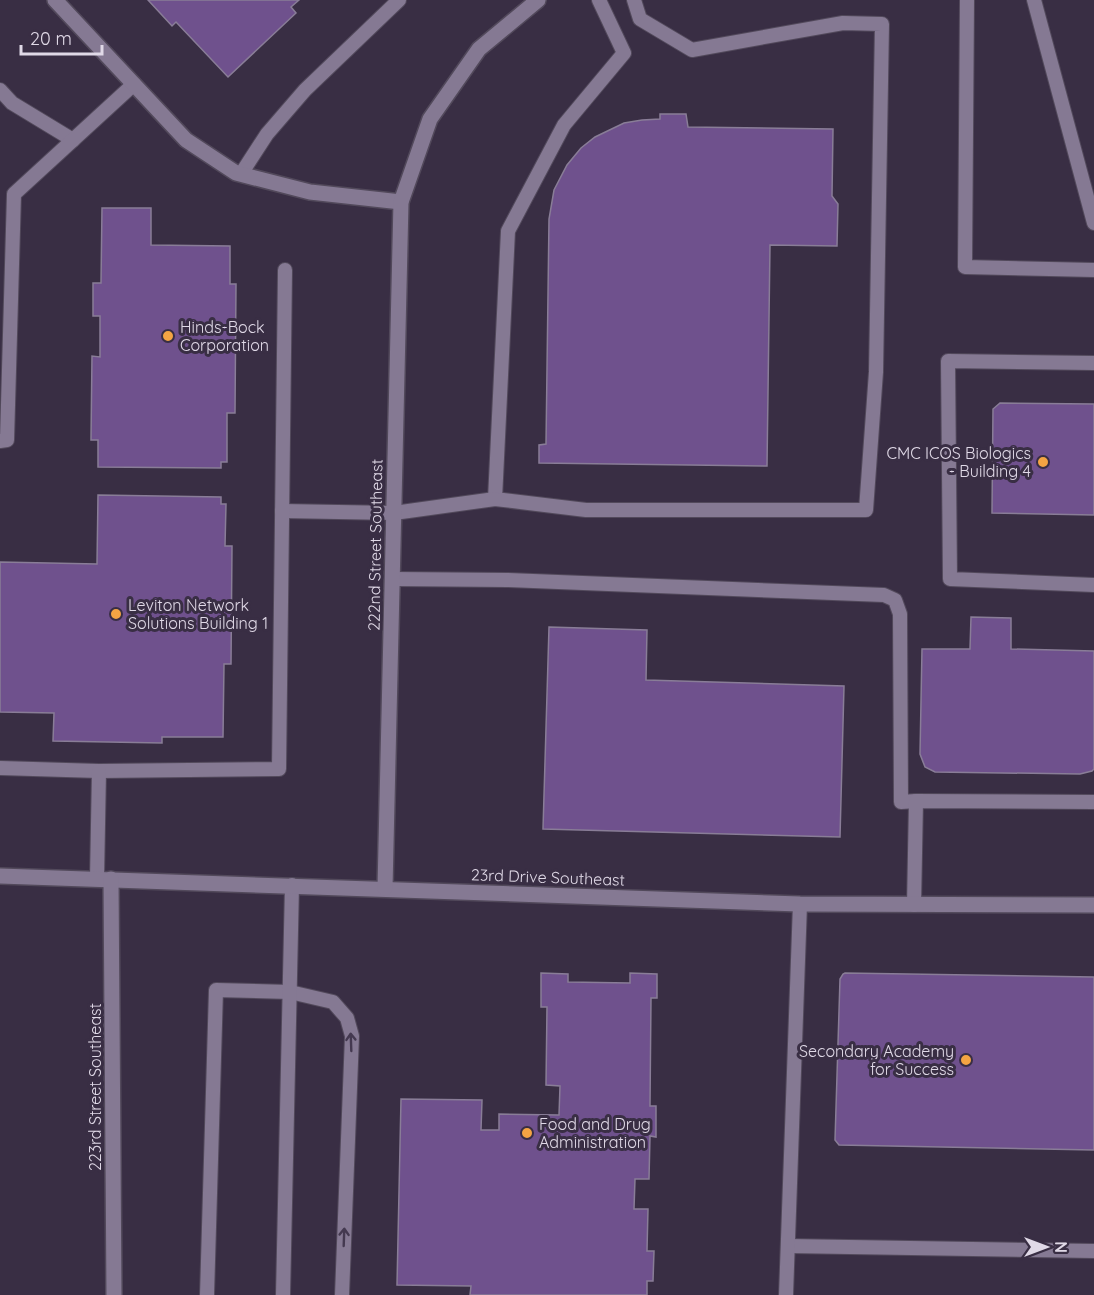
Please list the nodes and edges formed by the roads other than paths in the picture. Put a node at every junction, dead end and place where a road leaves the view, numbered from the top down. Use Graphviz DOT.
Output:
graph roads {
  1 [pos="55,0"];
  2 [pos="399,0"];
  3 [pos="538,0"];
  4 [pos="599,0"];
  5 [pos="634,0"];
  6 [pos="967,0"];
  7 [pos="1034,0"];
  8 [pos="134,84"];
  9 [pos="0,90"];
  10 [pos="73,140"];
  11 [pos="241,174"];
  12 [pos="402,202"];
  13 [pos="1094,221"];
  14 [pos="285,270"];
  15 [pos="1094,270"];
  16 [pos="1094,363"];
  17 [pos="0,441"];
  18 [pos="495,499"];
  19 [pos="282,511"];
  20 [pos="394,513"];
  21 [pos="393,579"];
  22 [pos="1094,585"];
  23 [pos="0,768"];
  24 [pos="99,771"];
  25 [pos="916,801"];
  26 [pos="1094,802"];
  27 [pos="0,876"];
  28 [pos="104,879"];
  29 [pos="292,885"];
  30 [pos="385,888"];
  31 [pos="800,904"];
  32 [pos="914,905"];
  33 [pos="1094,905"];
  34 [pos="290,992"];
  35 [pos="788,1246"];
  36 [pos="1094,1251"];
  37 [pos="114,1295"];
  38 [pos="207,1295"];
  39 [pos="283,1295"];
  40 [pos="342,1295"];
  41 [pos="786,1295"];
  1 -- 8 [label="street"];
  2 -- 11 [label="lane"];
  3 -- 12 [label="street, 222nd Street Southeast"];
  4 -- 18 [label="lane"];
  5 -- 18 [label="lane"];
  6 -- 15 [label="lane"];
  7 -- 13 [label="lane"];
  8 -- 10 [label="lane"];
  8 -- 11 [label="street"];
  9 -- 10 [label="lane"];
  10 -- 17 [label="lane"];
  11 -- 12 [label="street"];
  12 -- 20 [label="street, 222nd Street Southeast"];
  14 -- 19 [label="lane"];
  16 -- 22 [label="lane"];
  18 -- 20 [label="lane"];
  19 -- 20 [label="lane"];
  19 -- 24 [label="lane"];
  20 -- 21 [label="street, 222nd Street Southeast"];
  21 -- 25 [label="lane"];
  21 -- 30 [label="street, 222nd Street Southeast"];
  23 -- 24 [label="lane"];
  24 -- 28 [label="lane"];
  25 -- 26 [label="lane"];
  25 -- 32 [label="lane"];
  27 -- 28 [label="street, 23rd Drive Southeast"];
  28 -- 29 [label="street, 23rd Drive Southeast"];
  28 -- 37 [label="street, 223rd Street Southeast"];
  29 -- 30 [label="street, 23rd Drive Southeast"];
  29 -- 34 [label="lane"];
  30 -- 31 [label="street, 23rd Drive Southeast"];
  31 -- 32 [label="street, 23rd Drive Southeast"];
  31 -- 35 [label="lane"];
  32 -- 33 [label="street, 23rd Drive Southeast"];
  34 -- 38 [label="lane"];
  34 -- 39 [label="lane"];
  40 -- 34 [label="lane, one-way"];
  35 -- 36 [label="lane"];
  35 -- 41 [label="lane"];
}
